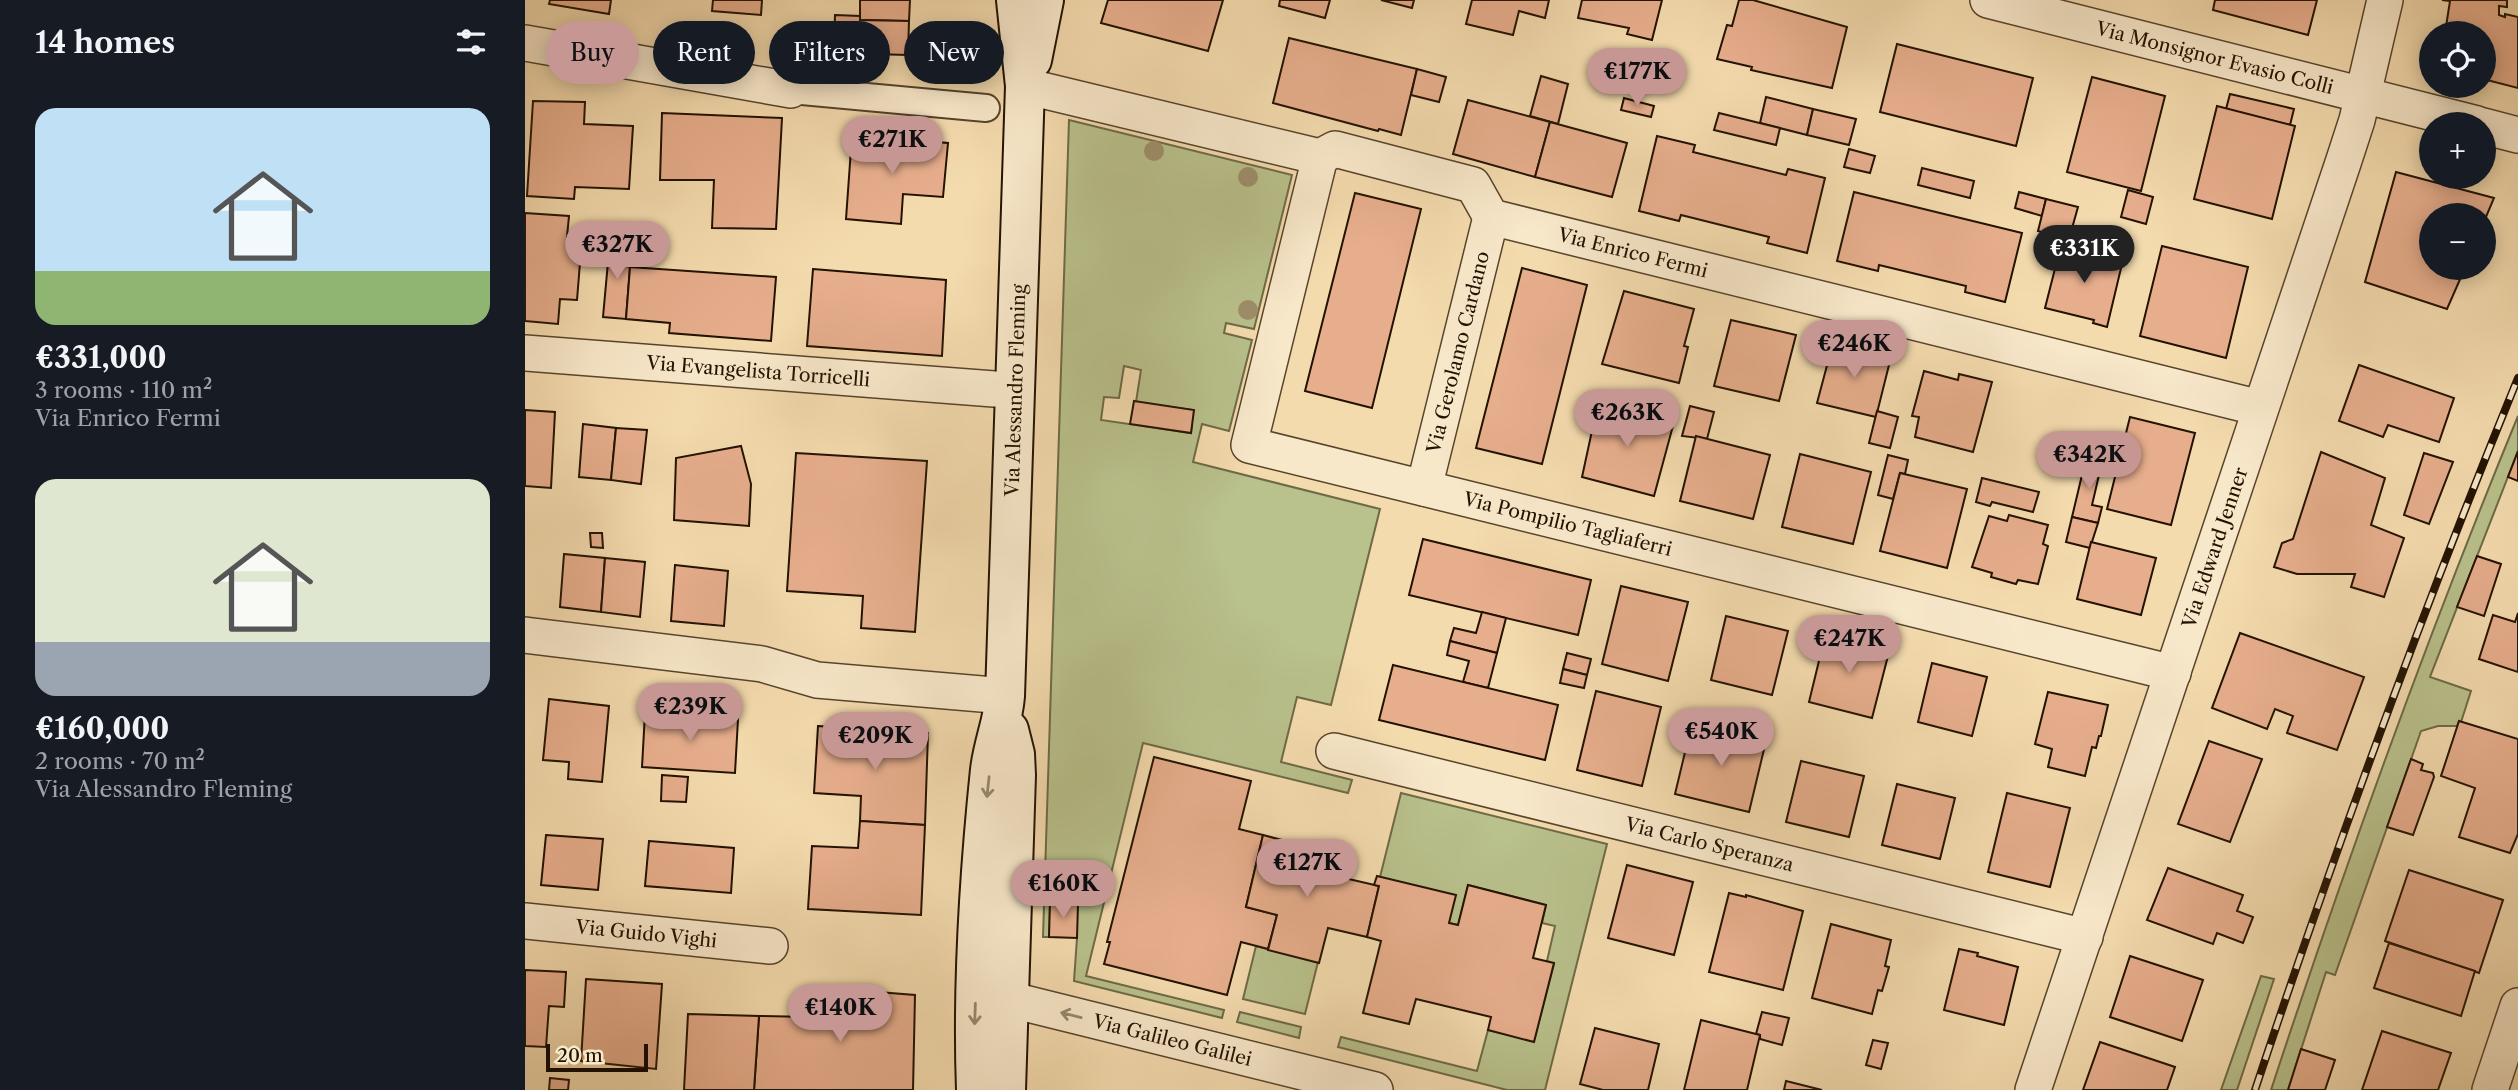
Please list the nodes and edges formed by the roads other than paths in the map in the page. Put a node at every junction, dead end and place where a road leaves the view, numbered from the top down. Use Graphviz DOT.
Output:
graph roads {
  1 [pos="1016,0"];
  2 [pos="1044,0"];
  3 [pos="1988,0"];
  4 [pos="2385,0"];
  5 [pos="525,43"];
  6 [pos="1025,86"];
  7 [pos="790,90"];
  8 [pos="2363,95"];
  9 [pos="986,108"];
  10 [pos="2429,112"];
  11 [pos="2496,129"];
  12 [pos="2518,135"];
  13 [pos="1320,157"];
  14 [pos="1491,217"];
  15 [pos="525,353"];
  16 [pos="994,389"];
  17 [pos="2260,408"];
  18 [pos="1425,488"];
  19 [pos="525,635"];
  20 [pos="2173,673"];
  21 [pos="1005,696"];
  22 [pos="1333,751"];
  23 [pos="525,920"];
  24 [pos="2085,937"];
  25 [pos="770,946"];
  26 [pos="1009,1003"];
  27 [pos="2518,1006"];
  28 [pos="976,1090"];
  29 [pos="1006,1090"];
  30 [pos="1375,1090"];
  31 [pos="2033,1090"];
  32 [pos="2490,1090"];
  1 -- 6 [label="main road, Via Alessandro Fleming"];
  2 -- 6 [label="main road, Via Alessandro Fleming"];
  3 -- 8 [label="street, Via Monsignor Evasio Colli"];
  4 -- 8 [label="street, Via Edward Jenner"];
  5 -- 7 [label="street"];
  6 -- 13 [label="street"];
  6 -- 21 [label="main road, Via Alessandro Fleming"];
  7 -- 9 [label="street"];
  8 -- 10 [label="street, Via Monsignor Evasio Colli"];
  8 -- 17 [label="street, Via Edward Jenner"];
  11 -- 12 [label="street"];
  13 -- 14 [label="street"];
  13 -- 18 [label="street, Via Pompilio Tagliaferri"];
  14 -- 17 [label="street, Via Enrico Fermi"];
  14 -- 18 [label="street, Via Gerolamo Cardano"];
  15 -- 16 [label="street, Via Evangelista Torricelli"];
  17 -- 20 [label="street, Via Edward Jenner"];
  18 -- 20 [label="street, Via Pompilio Tagliaferri"];
  19 -- 21 [label="street"];
  20 -- 24 [label="street, Via Edward Jenner"];
  21 -- 26 [label="main road, Via Alessandro Fleming"];
  21 -- 28 [label="main road, Via Alessandro Fleming, one-way"];
  22 -- 24 [label="street, Via Carlo Speranza"];
  23 -- 25 [label="street, Via Guido Vighi"];
  24 -- 31 [label="street, Via Edward Jenner"];
  26 -- 29 [label="main road, Via Alessandro Fleming"];
  30 -- 26 [label="street, Via Galileo Galilei, one-way"];
  27 -- 32 [label="street"];
}
